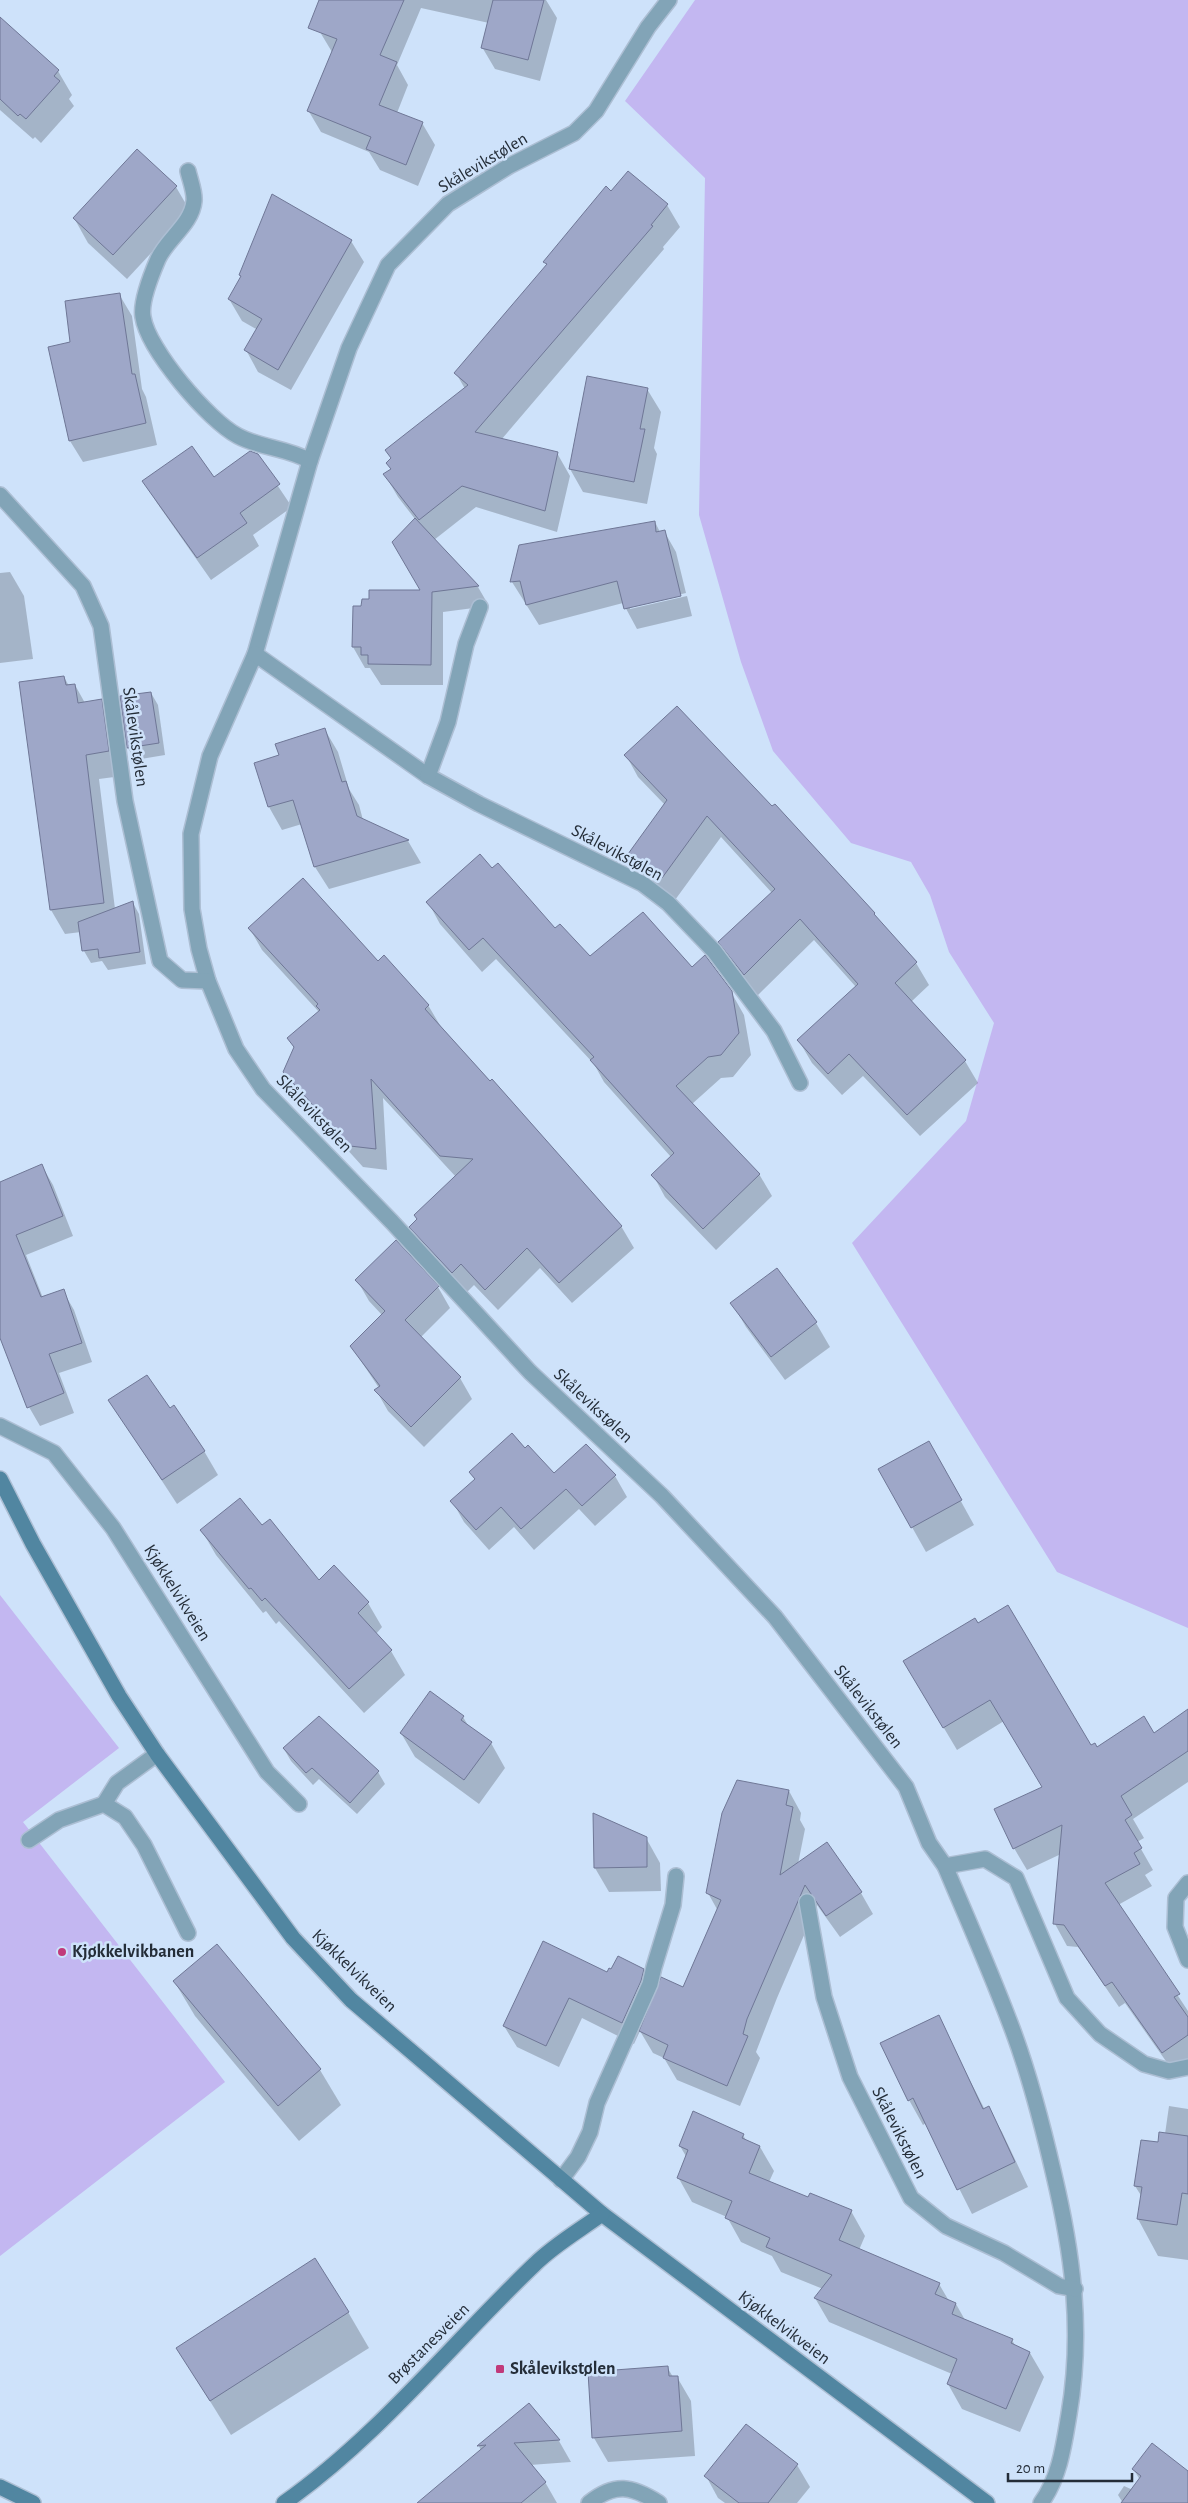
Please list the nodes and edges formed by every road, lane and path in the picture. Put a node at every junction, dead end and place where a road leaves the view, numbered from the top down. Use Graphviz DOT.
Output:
graph roads {
  1 [pos="669,0"];
  2 [pos="188,172"];
  3 [pos="310,461"];
  4 [pos="0,495"];
  5 [pos="480,607"];
  6 [pos="255,654"];
  7 [pos="428,776"];
  8 [pos="208,981"];
  9 [pos="800,1083"];
  10 [pos="0,1426"];
  11 [pos="0,1479"];
  12 [pos="157,1754"];
  13 [pos="104,1804"];
  14 [pos="299,1804"];
  15 [pos="29,1840"];
  16 [pos="946,1866"];
  17 [pos="676,1876"];
  18 [pos="1188,1882"];
  19 [pos="807,1902"];
  20 [pos="188,1933"];
  21 [pos="1188,1960"];
  22 [pos="1188,2067"];
  23 [pos="561,2180"];
  24 [pos="602,2214"];
  25 [pos="1075,2289"];
  26 [pos="0,2487"];
  27 [pos="33,2503"];
  28 [pos="284,2503"];
  29 [pos="589,2503"];
  30 [pos="659,2503"];
  31 [pos="987,2503"];
  32 [pos="1041,2503"];
  1 -- 3 [label="street, Skålevikstølen"];
  2 -- 3 [label="street"];
  3 -- 6 [label="street, Skålevikstølen"];
  4 -- 8 [label="street, Skålevikstølen"];
  5 -- 7 [label="street"];
  6 -- 7 [label="street, Skålevikstølen"];
  6 -- 8 [label="street, Skålevikstølen"];
  7 -- 9 [label="street, Skålevikstølen"];
  8 -- 16 [label="street, Skålevikstølen"];
  10 -- 14 [label="street, Kjøkkelvikveien"];
  11 -- 12 [label="main road, Kjøkkelvikveien"];
  12 -- 13 [label="street"];
  12 -- 23 [label="main road, Kjøkkelvikveien"];
  13 -- 15 [label="street"];
  13 -- 20 [label="street"];
  16 -- 22 [label="street"];
  16 -- 25 [label="street, Skålevikstølen"];
  17 -- 23 [label="street"];
  18 -- 21 [label="street"];
  19 -- 25 [label="street, Skålevikstølen"];
  23 -- 24 [label="main road, Kjøkkelvikveien"];
  24 -- 28 [label="main road, Brøstanesveien"];
  24 -- 31 [label="main road, Kjøkkelvikveien"];
  25 -- 32 [label="street, Skålevikstølen"];
  26 -- 27 [label="main road"];
  29 -- 30 [label="street"];
}
